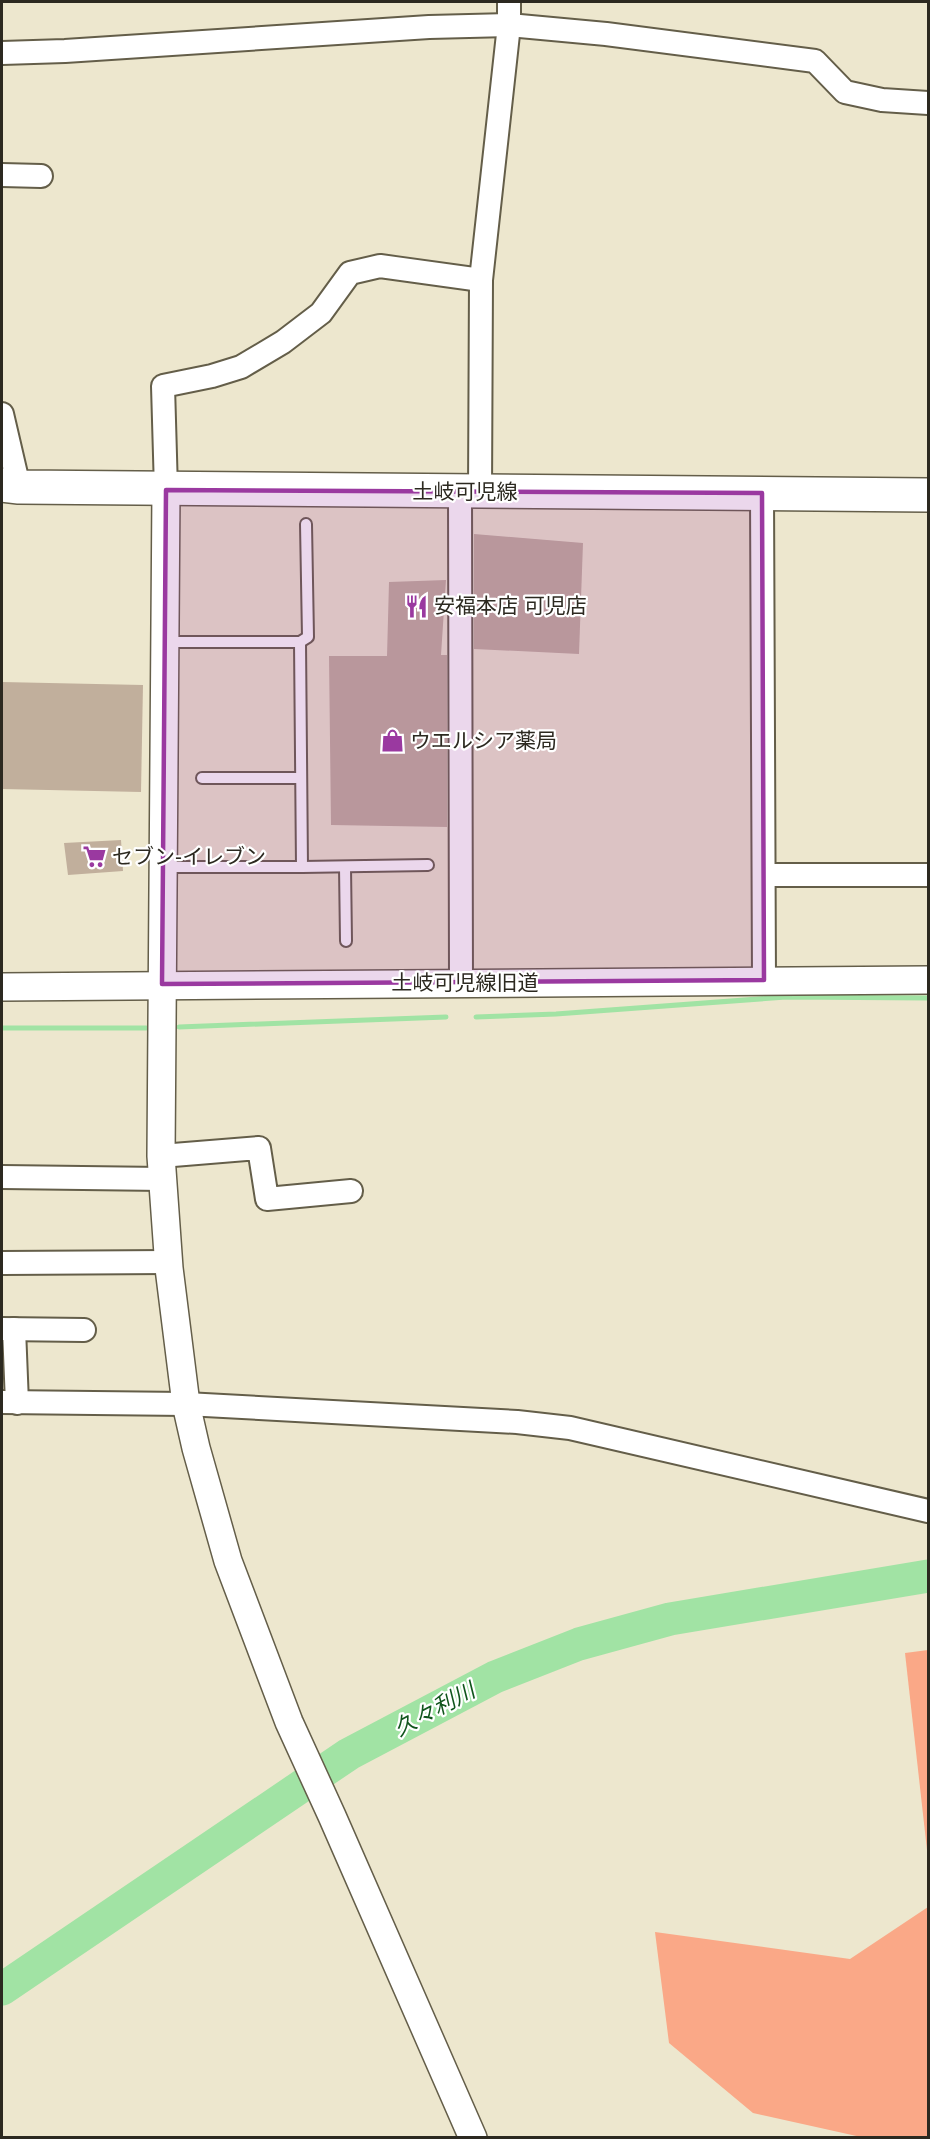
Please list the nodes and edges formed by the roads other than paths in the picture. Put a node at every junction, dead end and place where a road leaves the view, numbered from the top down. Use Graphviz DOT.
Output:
graph roads {
  1 [pos="509,2"];
  2 [pos="509,25"];
  3 [pos="2,52"];
  4 [pos="928,103"];
  5 [pos="2,175"];
  6 [pos="41,176"];
  7 [pos="481,280"];
  8 [pos="2,414"];
  9 [pos="10,486"];
  10 [pos="166,490"];
  11 [pos="470,492"];
  12 [pos="762,493"];
  13 [pos="928,495"];
  14 [pos="306,524"];
  15 [pos="165,642"];
  16 [pos="300,642"];
  17 [pos="202,778"];
  18 [pos="301,778"];
  19 [pos="428,865"];
  20 [pos="163,867"];
  21 [pos="302,867"];
  22 [pos="345,867"];
  23 [pos="764,875"];
  24 [pos="928,875"];
  25 [pos="345,941"];
  26 [pos="764,980"];
  27 [pos="928,980"];
  28 [pos="461,983"];
  29 [pos="162,984"];
  30 [pos="2,987"];
  31 [pos="162,1167"];
  32 [pos="2,1177"];
  33 [pos="351,1191"];
  34 [pos="168,1262"];
  35 [pos="2,1263"];
  36 [pos="8,1329"];
  37 [pos="84,1330"];
  38 [pos="9,1402"];
  39 [pos="186,1404"];
  40 [pos="928,1511"];
  41 [pos="473,2138"];
  1 -- 2 [label="street"];
  2 -- 3 [label="street"];
  2 -- 4 [label="street"];
  2 -- 7 [label="street"];
  5 -- 6 [label="street"];
  7 -- 10 [label="street"];
  7 -- 11 [label="street"];
  8 -- 9 [label="street"];
  9 -- 10 [label="main road, 土岐可児線"];
  10 -- 11 [label="main road, 土岐可児線"];
  10 -- 15 [label="street"];
  11 -- 12 [label="main road, 土岐可児線"];
  11 -- 28 [label="street"];
  12 -- 13 [label="main road, 土岐可児線"];
  12 -- 23 [label="street"];
  14 -- 16 [label="lane"];
  15 -- 16 [label="lane"];
  15 -- 20 [label="street"];
  16 -- 18 [label="lane"];
  17 -- 18 [label="lane"];
  18 -- 21 [label="lane"];
  19 -- 22 [label="lane"];
  20 -- 21 [label="lane"];
  20 -- 29 [label="street"];
  21 -- 22 [label="lane"];
  22 -- 25 [label="lane"];
  23 -- 24 [label="street"];
  23 -- 26 [label="street"];
  26 -- 27 [label="street, 土岐可児線旧道"];
  26 -- 28 [label="street, 土岐可児線旧道"];
  28 -- 29 [label="street, 土岐可児線旧道"];
  29 -- 30 [label="street, 土岐可児線旧道"];
  29 -- 31 [label="street"];
  31 -- 32 [label="street"];
  31 -- 33 [label="street"];
  31 -- 34 [label="street"];
  34 -- 35 [label="street"];
  34 -- 39 [label="street"];
  36 -- 37 [label="street"];
  36 -- 38 [label="street"];
  38 -- 39 [label="street"];
  39 -- 40 [label="street"];
  39 -- 41 [label="street"];
}
